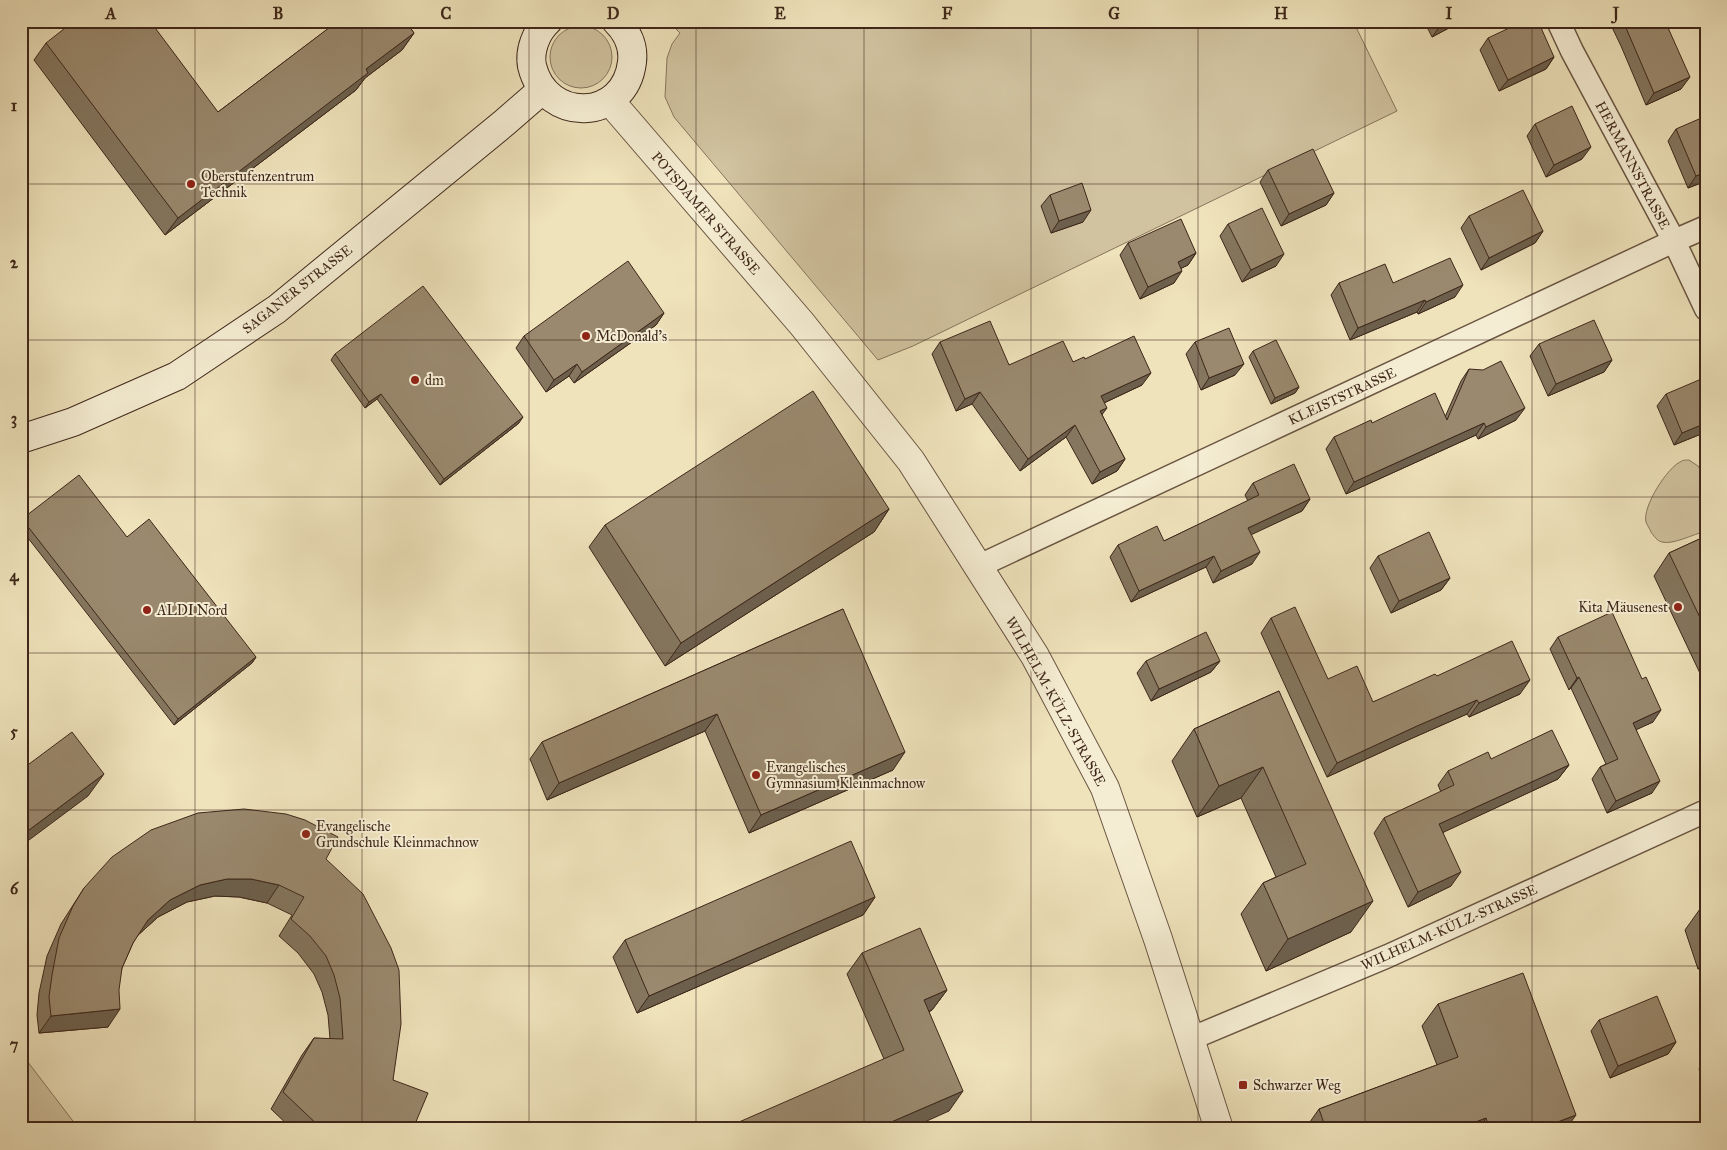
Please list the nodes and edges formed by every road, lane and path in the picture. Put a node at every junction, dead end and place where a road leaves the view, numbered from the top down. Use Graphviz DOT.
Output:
graph roads {
  1 [pos="1558,21"];
  2 [pos="623,23"];
  3 [pos="539,25"];
  4 [pos="542,90"];
  5 [pos="610,101"];
  6 [pos="1706,228"];
  7 [pos="1674,241"];
  8 [pos="1706,309"];
  9 [pos="802,324"];
  10 [pos="21,439"];
  11 [pos="979,566"];
  12 [pos="1706,811"];
  13 [pos="1190,1039"];
  14 [pos="1219,1129"];
  1 -- 7 [label="street, HERMANNSTRASSE"];
  2 -- 5 [label="street"];
  3 -- 4 [label="street"];
  4 -- 5 [label="street"];
  4 -- 10 [label="street, SAGANER STRASSE"];
  5 -- 9 [label="street, POTSDAMER STRASSE"];
  6 -- 7 [label="street, KLEISTSTRASSE"];
  7 -- 8 [label="street, HERMANNSTRASSE"];
  7 -- 11 [label="street, KLEISTSTRASSE"];
  9 -- 11 [label="street, WILHELM-KÜLZ-STRASSE"];
  11 -- 13 [label="street, WILHELM-KÜLZ-STRASSE"];
  12 -- 13 [label="street, WILHELM-KÜLZ-STRASSE"];
  13 -- 14 [label="street, WILHELM-KÜLZ-STRASSE"];
}
